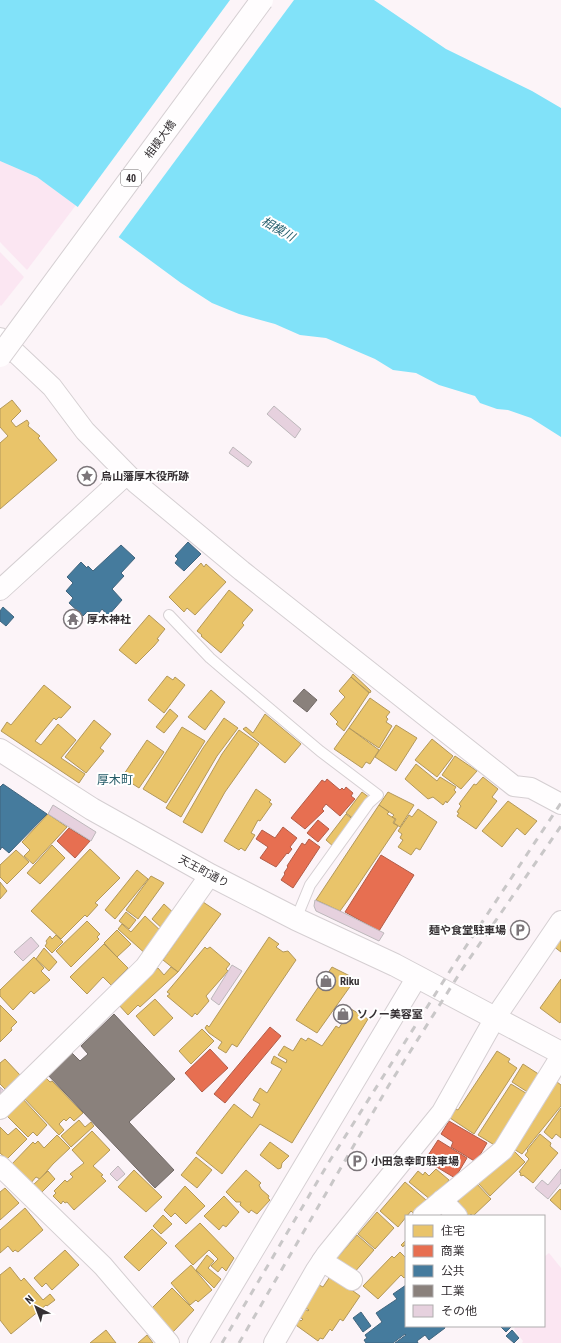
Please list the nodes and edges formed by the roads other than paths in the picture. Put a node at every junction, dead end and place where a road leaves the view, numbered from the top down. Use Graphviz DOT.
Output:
graph roads {
  1 [pos="262,0"];
  2 [pos="0,338"];
  3 [pos="0,356"];
  4 [pos="126,475"];
  5 [pos="0,590"];
  6 [pos="169,615"];
  7 [pos="0,750"];
  8 [pos="561,804"];
  9 [pos="210,875"];
  10 [pos="296,919"];
  11 [pos="561,921"];
  12 [pos="417,976"];
  13 [pos="496,1018"];
  14 [pos="561,1055"];
  15 [pos="0,1109"];
  16 [pos="0,1166"];
  17 [pos="442,1200"];
  18 [pos="424,1215"];
  19 [pos="456,1215"];
  20 [pos="322,1260"];
  21 [pos="352,1280"];
  22 [pos="169,1343"];
  23 [pos="198,1343"];
  24 [pos="274,1343"];
  1 -- 3 [label="main road, 相模大橋 / 40, bridge"];
  2 -- 4 [label="street"];
  4 -- 5 [label="street"];
  4 -- 8 [label="street"];
  6 -- 10 [label="lane"];
  7 -- 9 [label="main road, 天王町通り"];
  9 -- 10 [label="main road, 天王町通り"];
  9 -- 15 [label="street"];
  10 -- 12 [label="main road, 天王町通り"];
  11 -- 13 [label="street"];
  12 -- 13 [label="main road, 天王町通り"];
  12 -- 23 [label="street"];
  13 -- 14 [label="main road, 天王町通り"];
  13 -- 20 [label="street"];
  14 -- 17 [label="street"];
  16 -- 22 [label="street"];
  17 -- 18 [label="street"];
  17 -- 19 [label="street"];
  20 -- 21 [label="street"];
  20 -- 24 [label="street"];
}
